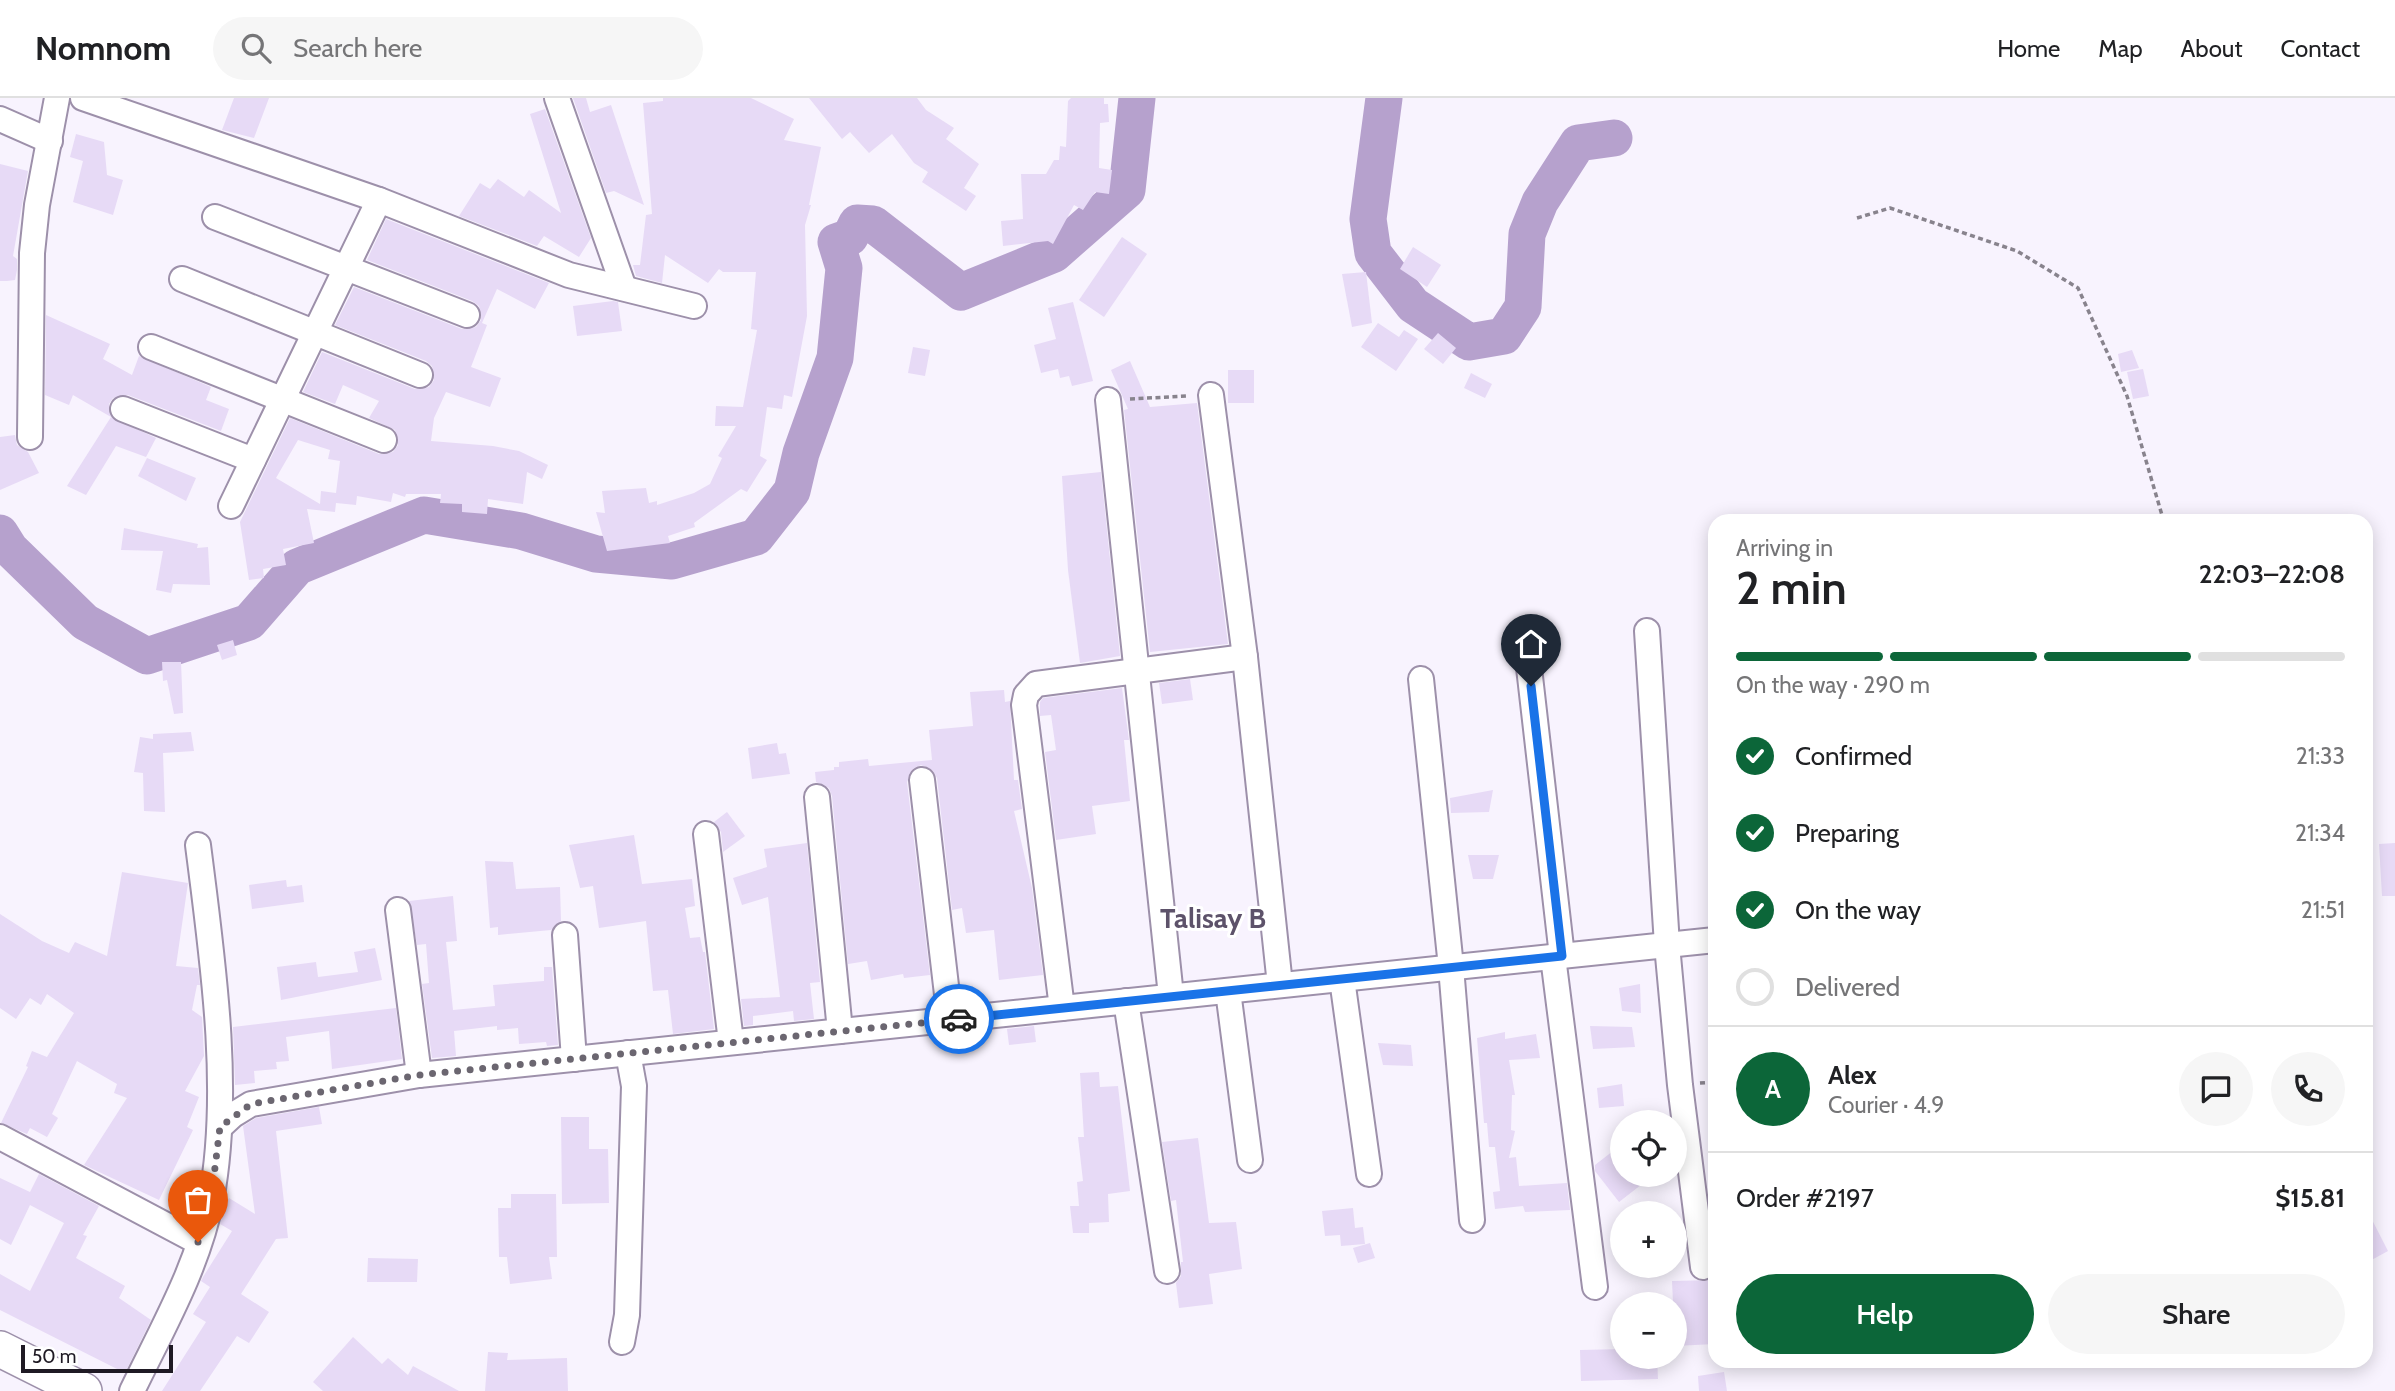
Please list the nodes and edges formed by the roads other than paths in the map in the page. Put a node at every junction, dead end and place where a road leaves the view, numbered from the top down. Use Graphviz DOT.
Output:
graph roads {
  1 [pos="57,98"];
  2 [pos="83,98"];
  3 [pos="557,98"];
  4 [pos="0,119"];
  5 [pos="50,141"];
  6 [pos="379,200"];
  7 [pos="215,217"];
  8 [pos="346,268"];
  9 [pos="182,279"];
  10 [pos="624,288"];
  11 [pos="694,306"];
  12 [pos="467,315"];
  13 [pos="315,332"];
  14 [pos="150,347"];
  15 [pos="420,375"];
  16 [pos="1212,395"];
  17 [pos="283,398"];
  18 [pos="1108,400"];
  19 [pos="123,409"];
  20 [pos="30,437"];
  21 [pos="384,440"];
  22 [pos="253,460"];
  23 [pos="230,506"];
  24 [pos="1647,631"];
  25 [pos="1245,657"];
  26 [pos="1528,659"];
  27 [pos="1136,669"];
  28 [pos="1421,679"];
  29 [pos="922,780"];
  30 [pos="817,797"];
  31 [pos="706,834"];
  32 [pos="198,845"];
  33 [pos="398,910"];
  34 [pos="565,935"];
  35 [pos="1708,941"];
  36 [pos="1667,945"];
  37 [pos="1557,956"];
  38 [pos="1451,967"];
  39 [pos="1342,979"];
  40 [pos="1280,985"];
  41 [pos="1228,990"];
  42 [pos="1171,996"];
  43 [pos="1126,1001"];
  44 [pos="1062,1008"];
  45 [pos="950,1020"];
  46 [pos="840,1031"];
  47 [pos="732,1042"];
  48 [pos="628,1053"];
  49 [pos="574,1059"];
  50 [pos="419,1075"];
  51 [pos="220,1127"];
  52 [pos="0,1137"];
  53 [pos="1250,1160"];
  54 [pos="1369,1174"];
  55 [pos="1472,1220"];
  56 [pos="198,1242"];
  57 [pos="1703,1267"];
  58 [pos="1167,1271"];
  59 [pos="1595,1287"];
  60 [pos="622,1342"];
  61 [pos="0,1349"];
  62 [pos="83,1391"];
  63 [pos="132,1391"];
  1 -- 5 [label="street"];
  2 -- 6 [label="street"];
  3 -- 10 [label="street"];
  4 -- 5 [label="street"];
  5 -- 20 [label="street"];
  6 -- 8 [label="street"];
  6 -- 10 [label="street"];
  7 -- 8 [label="street"];
  8 -- 12 [label="street"];
  8 -- 13 [label="street"];
  9 -- 13 [label="street"];
  10 -- 11 [label="street"];
  13 -- 15 [label="street"];
  13 -- 17 [label="street"];
  14 -- 17 [label="street"];
  16 -- 25 [label="street"];
  17 -- 21 [label="street"];
  17 -- 22 [label="street"];
  18 -- 27 [label="street"];
  19 -- 22 [label="street"];
  22 -- 23 [label="street"];
  24 -- 36 [label="street"];
  25 -- 27 [label="street"];
  25 -- 40 [label="street"];
  26 -- 37 [label="street"];
  27 -- 42 [label="street"];
  27 -- 44 [label="street"];
  28 -- 38 [label="street"];
  29 -- 45 [label="street"];
  30 -- 46 [label="street"];
  31 -- 47 [label="street"];
  32 -- 51 [label="street"];
  33 -- 50 [label="street"];
  34 -- 49 [label="street"];
  35 -- 36 [label="street"];
  36 -- 37 [label="street"];
  36 -- 57 [label="street"];
  37 -- 38 [label="street"];
  37 -- 59 [label="street"];
  38 -- 39 [label="street"];
  38 -- 55 [label="street"];
  39 -- 40 [label="street"];
  39 -- 54 [label="street"];
  40 -- 41 [label="street"];
  41 -- 42 [label="street"];
  41 -- 53 [label="street"];
  42 -- 43 [label="street"];
  43 -- 44 [label="street"];
  43 -- 58 [label="street"];
  44 -- 45 [label="street"];
  45 -- 46 [label="street"];
  46 -- 47 [label="street"];
  47 -- 48 [label="street"];
  48 -- 49 [label="street"];
  48 -- 60 [label="street"];
  49 -- 50 [label="street"];
  50 -- 51 [label="street"];
  51 -- 56 [label="street"];
  52 -- 56 [label="street"];
  56 -- 63 [label="street"];
  61 -- 62 [label="street"];
}
